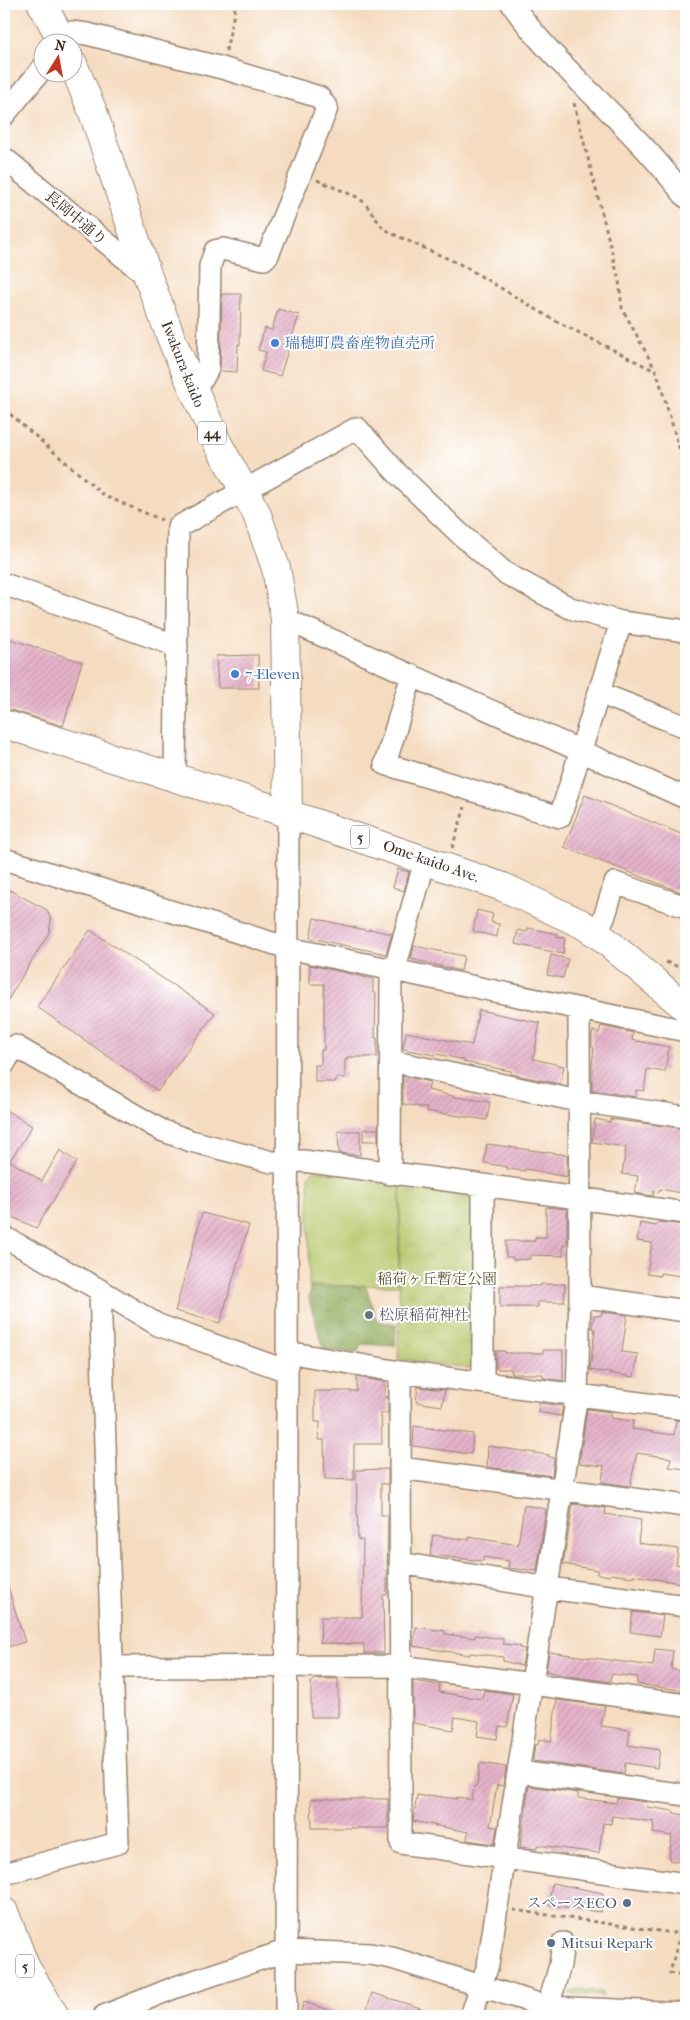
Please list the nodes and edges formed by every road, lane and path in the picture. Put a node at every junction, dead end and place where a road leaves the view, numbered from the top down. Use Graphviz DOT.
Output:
graph roads {
  1 [pos="42,4"];
  2 [pos="236,4"];
  3 [pos="512,4"];
  4 [pos="58,32"];
  5 [pos="82,33"];
  6 [pos="565,66"];
  7 [pos="222,68"];
  8 [pos="32,81"];
  9 [pos="80,82"];
  10 [pos="4,115"];
  11 [pos="4,158"];
  12 [pos="301,173"];
  13 [pos="686,197"];
  14 [pos="148,277"];
  15 [pos="657,373"];
  16 [pos="192,387"];
  17 [pos="4,409"];
  18 [pos="686,471"];
  19 [pos="244,491"];
  20 [pos="178,527"];
  21 [pos="4,584"];
  22 [pos="285,619"];
  23 [pos="621,622"];
  24 [pos="686,631"];
  25 [pos="177,646"];
  26 [pos="412,675"];
  27 [pos="599,693"];
  28 [pos="4,724"];
  29 [pos="686,727"];
  30 [pos="582,751"];
  31 [pos="175,778"];
  32 [pos="470,789"];
  33 [pos="686,798"];
  34 [pos="288,813"];
  35 [pos="4,859"];
  36 [pos="433,871"];
  37 [pos="686,906"];
  38 [pos="595,933"];
  39 [pos="288,948"];
  40 [pos="392,971"];
  41 [pos="686,1008"];
  42 [pos="578,1009"];
  43 [pos="686,1031"];
  44 [pos="391,1061"];
  45 [pos="4,1064"];
  46 [pos="578,1102"];
  47 [pos="686,1117"];
  48 [pos="287,1162"];
  49 [pos="390,1174"];
  50 [pos="483,1185"];
  51 [pos="579,1199"];
  52 [pos="686,1214"];
  53 [pos="4,1236"];
  54 [pos="100,1290"];
  55 [pos="580,1296"];
  56 [pos="686,1311"];
  57 [pos="287,1362"];
  58 [pos="400,1372"];
  59 [pos="483,1382"];
  60 [pos="577,1394"];
  61 [pos="686,1409"];
  62 [pos="400,1468"];
  63 [pos="564,1489"];
  64 [pos="686,1506"];
  65 [pos="400,1563"];
  66 [pos="548,1588"];
  67 [pos="686,1606"];
  68 [pos="286,1666"];
  69 [pos="401,1666"];
  70 [pos="113,1667"];
  71 [pos="533,1684"];
  72 [pos="686,1705"];
  73 [pos="518,1772"];
  74 [pos="686,1795"];
  75 [pos="505,1860"];
  76 [pos="4,1874"];
  77 [pos="686,1884"];
  78 [pos="507,1909"];
  79 [pos="4,1912"];
  80 [pos="563,1943"];
  81 [pos="285,1951"];
  82 [pos="4,1974"];
  83 [pos="686,1977"];
  84 [pos="482,1985"];
  85 [pos="556,2011"];
  86 [pos="686,2013"];
  87 [pos="644,2014"];
  88 [pos="24,2016"];
  89 [pos="55,2016"];
  90 [pos="104,2016"];
  91 [pos="286,2016"];
  92 [pos="471,2016"];
  1 -- 4 [label="main road"];
  2 -- 7 [label="path"];
  3 -- 6 [label="street"];
  5 -- 7 [label="street"];
  6 -- 13 [label="street"];
  6 -- 15 [label="path"];
  7 -- 12 [label="street"];
  8 -- 10 [label="street"];
  9 -- 14 [label="main road, Iwakura-kaido / 44"];
  11 -- 14 [label="street, 長岡中通り"];
  12 -- 15 [label="path"];
  12 -- 16 [label="street"];
  14 -- 16 [label="main road, Iwakura-kaido / 44"];
  15 -- 18 [label="path"];
  16 -- 19 [label="main road, Iwakura-kaido / 44"];
  17 -- 20 [label="path"];
  19 -- 20 [label="street"];
  19 -- 22 [label="main road, Iwakura-kaido / 44"];
  19 -- 23 [label="street"];
  20 -- 25 [label="street"];
  21 -- 25 [label="street"];
  22 -- 26 [label="street"];
  22 -- 34 [label="main road, Iwakura-kaido / 44"];
  23 -- 24 [label="street"];
  23 -- 27 [label="street"];
  25 -- 31 [label="street"];
  26 -- 30 [label="street"];
  26 -- 32 [label="street"];
  27 -- 29 [label="street"];
  27 -- 30 [label="street"];
  28 -- 31 [label="main road, Ome-kaido Ave. / 5"];
  30 -- 32 [label="street"];
  30 -- 33 [label="street"];
  31 -- 34 [label="main road, Ome-kaido Ave. / 5"];
  32 -- 36 [label="path"];
  34 -- 36 [label="main road, Ome-kaido Ave. / 5"];
  34 -- 39 [label="street"];
  35 -- 39 [label="street"];
  36 -- 38 [label="main road, Ome-kaido Ave. / 5"];
  36 -- 40 [label="street"];
  37 -- 38 [label="street"];
  38 -- 41 [label="main road, Ome-kaido Ave. / 5"];
  39 -- 40 [label="street"];
  39 -- 48 [label="street"];
  40 -- 42 [label="street"];
  40 -- 44 [label="street"];
  42 -- 43 [label="street"];
  42 -- 46 [label="street"];
  44 -- 46 [label="street"];
  44 -- 49 [label="street"];
  45 -- 48 [label="street"];
  46 -- 47 [label="street"];
  46 -- 51 [label="street"];
  48 -- 49 [label="street"];
  48 -- 57 [label="street"];
  49 -- 50 [label="street"];
  50 -- 51 [label="street"];
  50 -- 59 [label="street"];
  51 -- 52 [label="street"];
  51 -- 55 [label="street"];
  53 -- 54 [label="street"];
  54 -- 57 [label="street"];
  54 -- 70 [label="street"];
  55 -- 56 [label="street"];
  55 -- 60 [label="street"];
  57 -- 58 [label="street"];
  57 -- 68 [label="street"];
  58 -- 59 [label="street"];
  58 -- 62 [label="street"];
  59 -- 60 [label="street"];
  60 -- 61 [label="street"];
  60 -- 63 [label="street"];
  62 -- 63 [label="street"];
  62 -- 65 [label="street"];
  63 -- 64 [label="street"];
  63 -- 66 [label="street"];
  65 -- 66 [label="street"];
  65 -- 69 [label="street"];
  66 -- 67 [label="street"];
  66 -- 71 [label="street"];
  68 -- 69 [label="street"];
  68 -- 70 [label="street"];
  68 -- 81 [label="street"];
  69 -- 71 [label="street"];
  69 -- 75 [label="street"];
  70 -- 76 [label="street"];
  71 -- 72 [label="street"];
  71 -- 73 [label="street"];
  73 -- 74 [label="street"];
  73 -- 75 [label="street"];
  75 -- 77 [label="street"];
  75 -- 84 [label="street"];
  78 -- 83 [label="path"];
  79 -- 89 [label="main road, 5"];
  80 -- 85 [label="street"];
  81 -- 84 [label="street"];
  81 -- 90 [label="street"];
  81 -- 91 [label="street"];
  82 -- 88 [label="main road, 5"];
  84 -- 85 [label="street"];
  84 -- 92 [label="street"];
  85 -- 87 [label="street"];
  86 -- 87 [label="street"];
}
